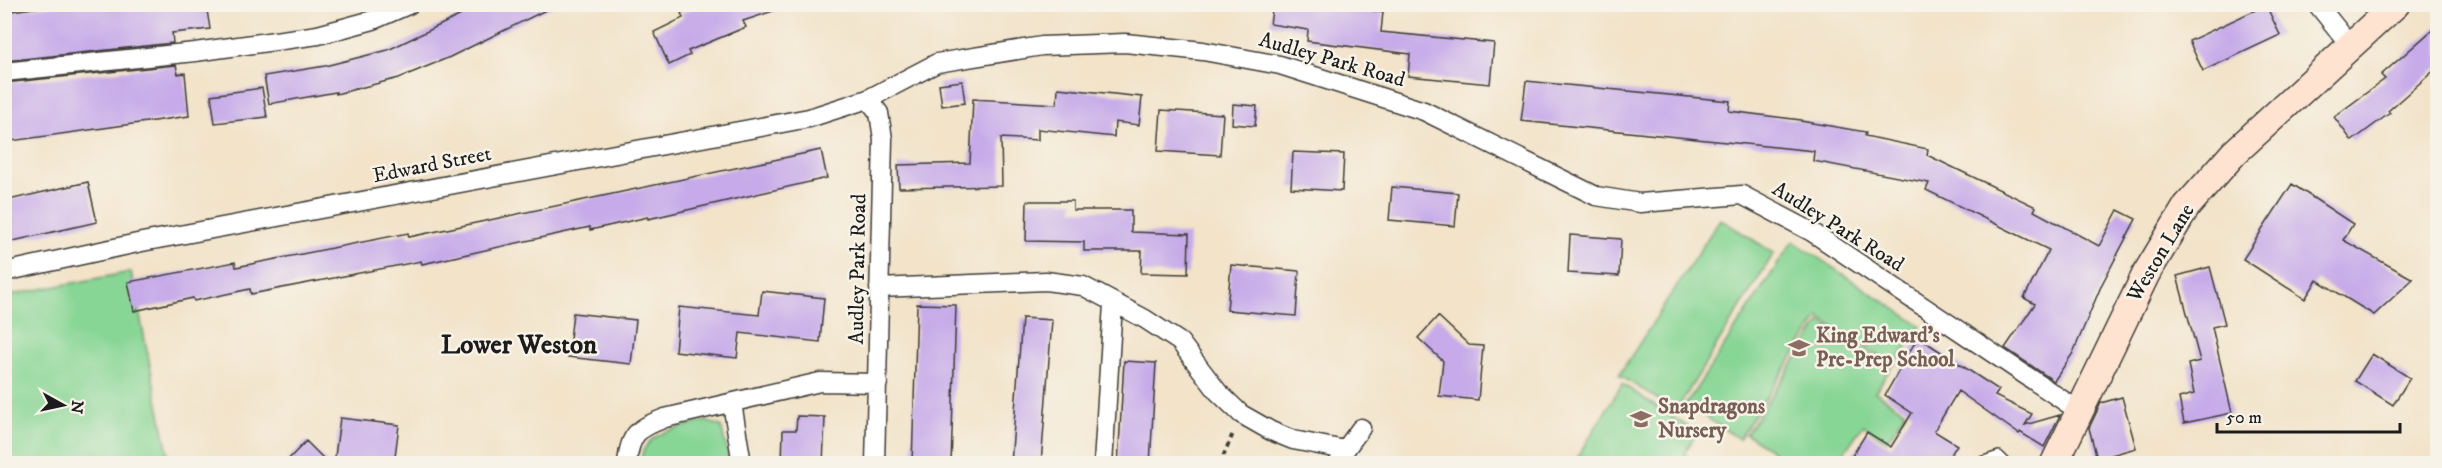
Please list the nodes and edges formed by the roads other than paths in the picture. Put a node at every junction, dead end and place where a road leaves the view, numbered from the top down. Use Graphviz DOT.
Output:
graph roads {
  1 [pos="410,4"];
  2 [pos="2318,4"];
  3 [pos="2396,4"];
  4 [pos="2350,45"];
  5 [pos="4,72"];
  6 [pos="868,99"];
  7 [pos="4,272"];
  8 [pos="879,288"];
  9 [pos="1113,304"];
  10 [pos="879,383"];
  11 [pos="732,403"];
  12 [pos="2079,411"];
  13 [pos="1361,428"];
  14 [pos="1342,457"];
  15 [pos="627,464"];
  16 [pos="742,464"];
  17 [pos="875,464"];
  18 [pos="1103,464"];
  19 [pos="1975,464"];
  20 [pos="2007,464"];
  21 [pos="2054,464"];
  1 -- 5 [label="street"];
  2 -- 4 [label="street"];
  3 -- 4 [label="street, Weston Lane"];
  4 -- 12 [label="street, Weston Lane"];
  6 -- 7 [label="street, Edward Street"];
  6 -- 8 [label="street, Audley Park Road"];
  6 -- 12 [label="street, Audley Park Road"];
  8 -- 9 [label="street"];
  8 -- 10 [label="street, Audley Park Road"];
  9 -- 14 [label="street"];
  9 -- 18 [label="street"];
  10 -- 11 [label="street"];
  10 -- 17 [label="street, Audley Park Road"];
  11 -- 15 [label="street"];
  11 -- 16 [label="street"];
  12 -- 21 [label="street, Weston Lane"];
  13 -- 14 [label="street"];
  19 -- 20 [label="lane"];
}
